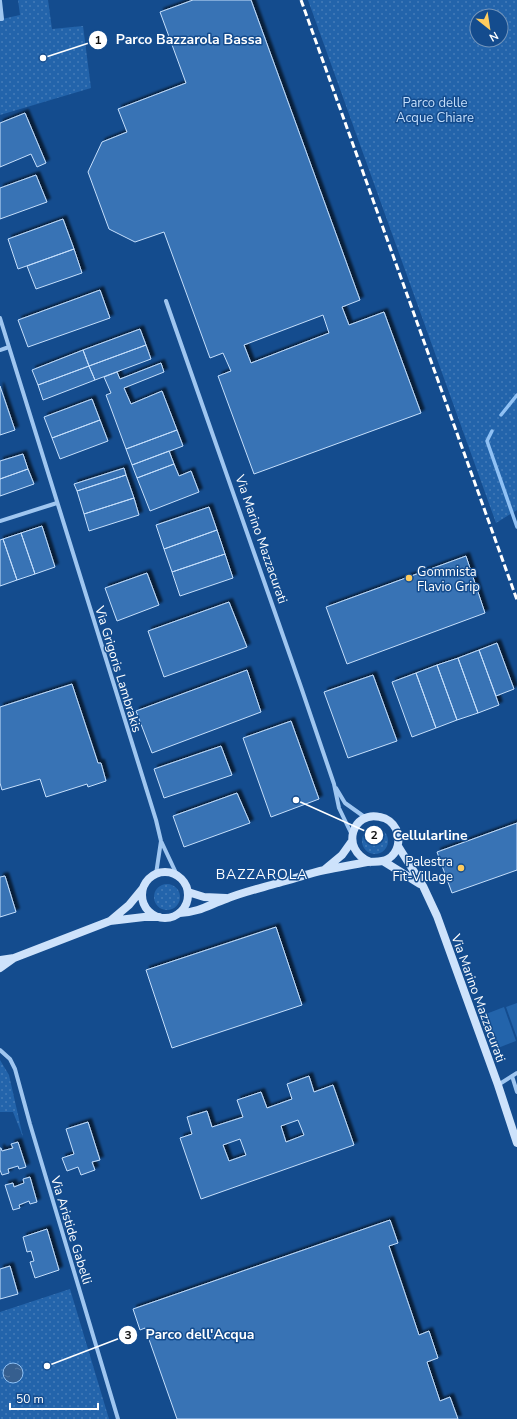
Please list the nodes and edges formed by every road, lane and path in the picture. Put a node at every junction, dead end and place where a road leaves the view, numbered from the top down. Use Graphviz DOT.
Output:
graph roads {
  1 [pos="0,1"];
  2 [pos="0,19"];
  3 [pos="166,302"];
  4 [pos="0,318"];
  5 [pos="9,347"];
  6 [pos="0,350"];
  7 [pos="57,503"];
  8 [pos="0,521"];
  9 [pos="334,784"];
  10 [pos="366,818"];
  11 [pos="352,838"];
  12 [pos="161,841"];
  13 [pos="398,846"];
  14 [pos="383,861"];
  15 [pos="370,862"];
  16 [pos="324,870"];
  17 [pos="156,874"];
  18 [pos="176,875"];
  19 [pos="423,886"];
  20 [pos="144,888"];
  21 [pos="188,892"];
  22 [pos="226,898"];
  23 [pos="180,913"];
  24 [pos="159,917"];
  25 [pos="110,921"];
  26 [pos="14,958"];
  27 [pos="0,960"];
  28 [pos="0,968"];
  29 [pos="0,1050"];
  30 [pos="517,1073"];
  31 [pos="512,1076"];
  32 [pos="498,1085"];
  33 [pos="517,1092"];
  34 [pos="517,1143"];
  35 [pos="118,1419"];
  1 -- 2 [label="street"];
  3 -- 9 [label="street, Via Marino Mazzacurati"];
  4 -- 5 [label="street, Via Grigoris Lambrakis"];
  5 -- 6 [label="street"];
  5 -- 7 [label="street, Via Grigoris Lambrakis"];
  7 -- 8 [label="street"];
  7 -- 12 [label="street, Via Grigoris Lambrakis"];
  9 -- 10 [label="street, Via Marino Mazzacurati"];
  9 -- 11 [label="street, Via Marino Mazzacurati"];
  10 -- 11 [label="street"];
  10 -- 13 [label="street, Via Marino Mazzacurati"];
  11 -- 15 [label="street, Via Marino Mazzacurati"];
  11 -- 16 [label="street"];
  12 -- 17 [label="street, Via Grigoris Lambrakis"];
  12 -- 18 [label="street, Via Grigoris Lambrakis"];
  13 -- 14 [label="street"];
  13 -- 19 [label="street, Via Marino Mazzacurati"];
  14 -- 15 [label="street"];
  14 -- 19 [label="street"];
  15 -- 16 [label="street"];
  16 -- 22 [label="street"];
  17 -- 18 [label="street"];
  17 -- 20 [label="street"];
  18 -- 21 [label="street"];
  19 -- 32 [label="street, Via Marino Mazzacurati"];
  20 -- 24 [label="street"];
  20 -- 25 [label="street"];
  21 -- 22 [label="street"];
  21 -- 23 [label="street"];
  22 -- 23 [label="street"];
  23 -- 24 [label="street"];
  24 -- 25 [label="street"];
  25 -- 26 [label="street"];
  26 -- 27 [label="street"];
  26 -- 28 [label="street"];
  29 -- 35 [label="street, Via Aristide Gabelli"];
  30 -- 31 [label="street"];
  31 -- 32 [label="street"];
  31 -- 33 [label="street"];
  32 -- 34 [label="street, Via Marino Mazzacurati"];
}
